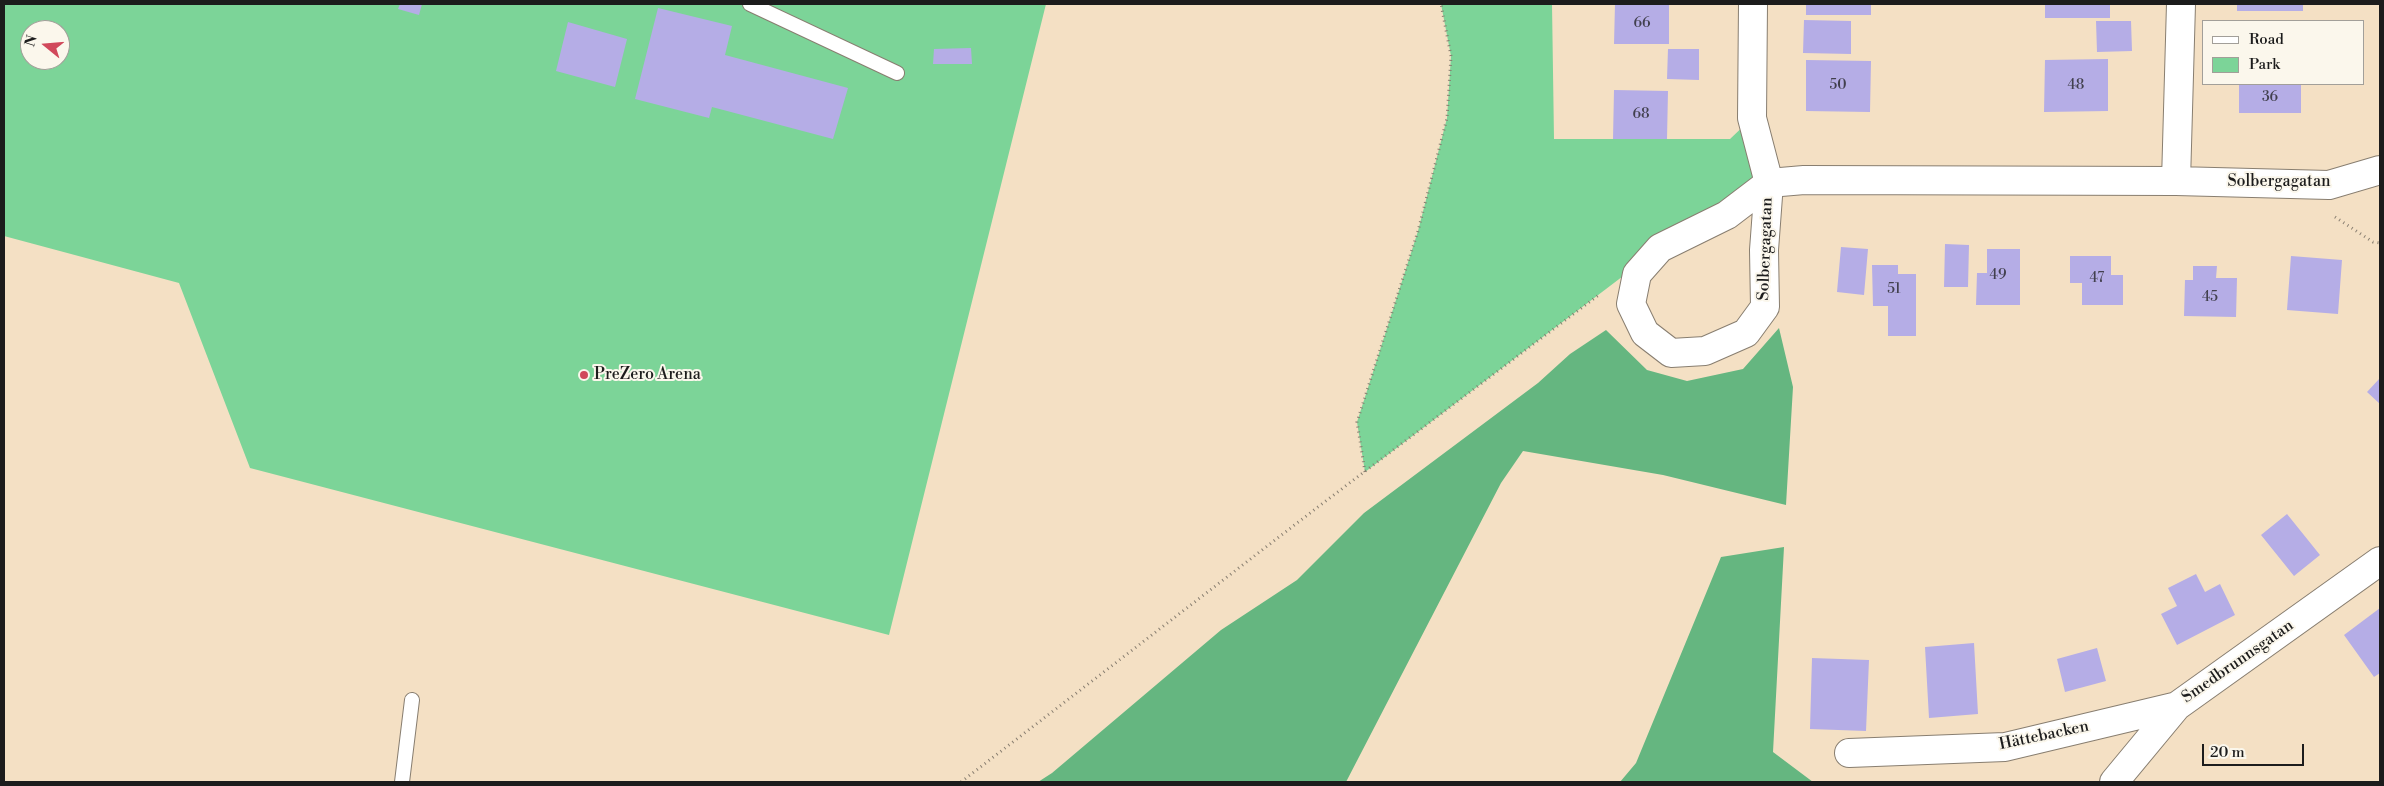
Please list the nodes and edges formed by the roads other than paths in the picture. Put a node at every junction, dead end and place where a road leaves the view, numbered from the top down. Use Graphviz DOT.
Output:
graph roads {
  1 [pos="750,4"];
  2 [pos="1753,4"];
  3 [pos="2181,4"];
  4 [pos="897,73"];
  5 [pos="2380,170"];
  6 [pos="2176,181"];
  7 [pos="1769,183"];
  8 [pos="2380,561"];
  9 [pos="412,700"];
  10 [pos="2177,706"];
  11 [pos="1849,753"];
  12 [pos="402,782"];
  13 [pos="2114,782"];
  1 -- 4 [label="lane"];
  2 -- 7 [label="street, Solbergagatan"];
  3 -- 6 [label="street"];
  5 -- 6 [label="street, Solbergagatan"];
  6 -- 7 [label="street, Solbergagatan"];
  7 -- 7 [label="street, Solbergagatan"];
  8 -- 10 [label="street, Smedbrunnsgatan"];
  9 -- 12 [label="lane"];
  10 -- 11 [label="street, Hättebacken"];
  10 -- 13 [label="street, Smedbrunnsgatan"];
}
